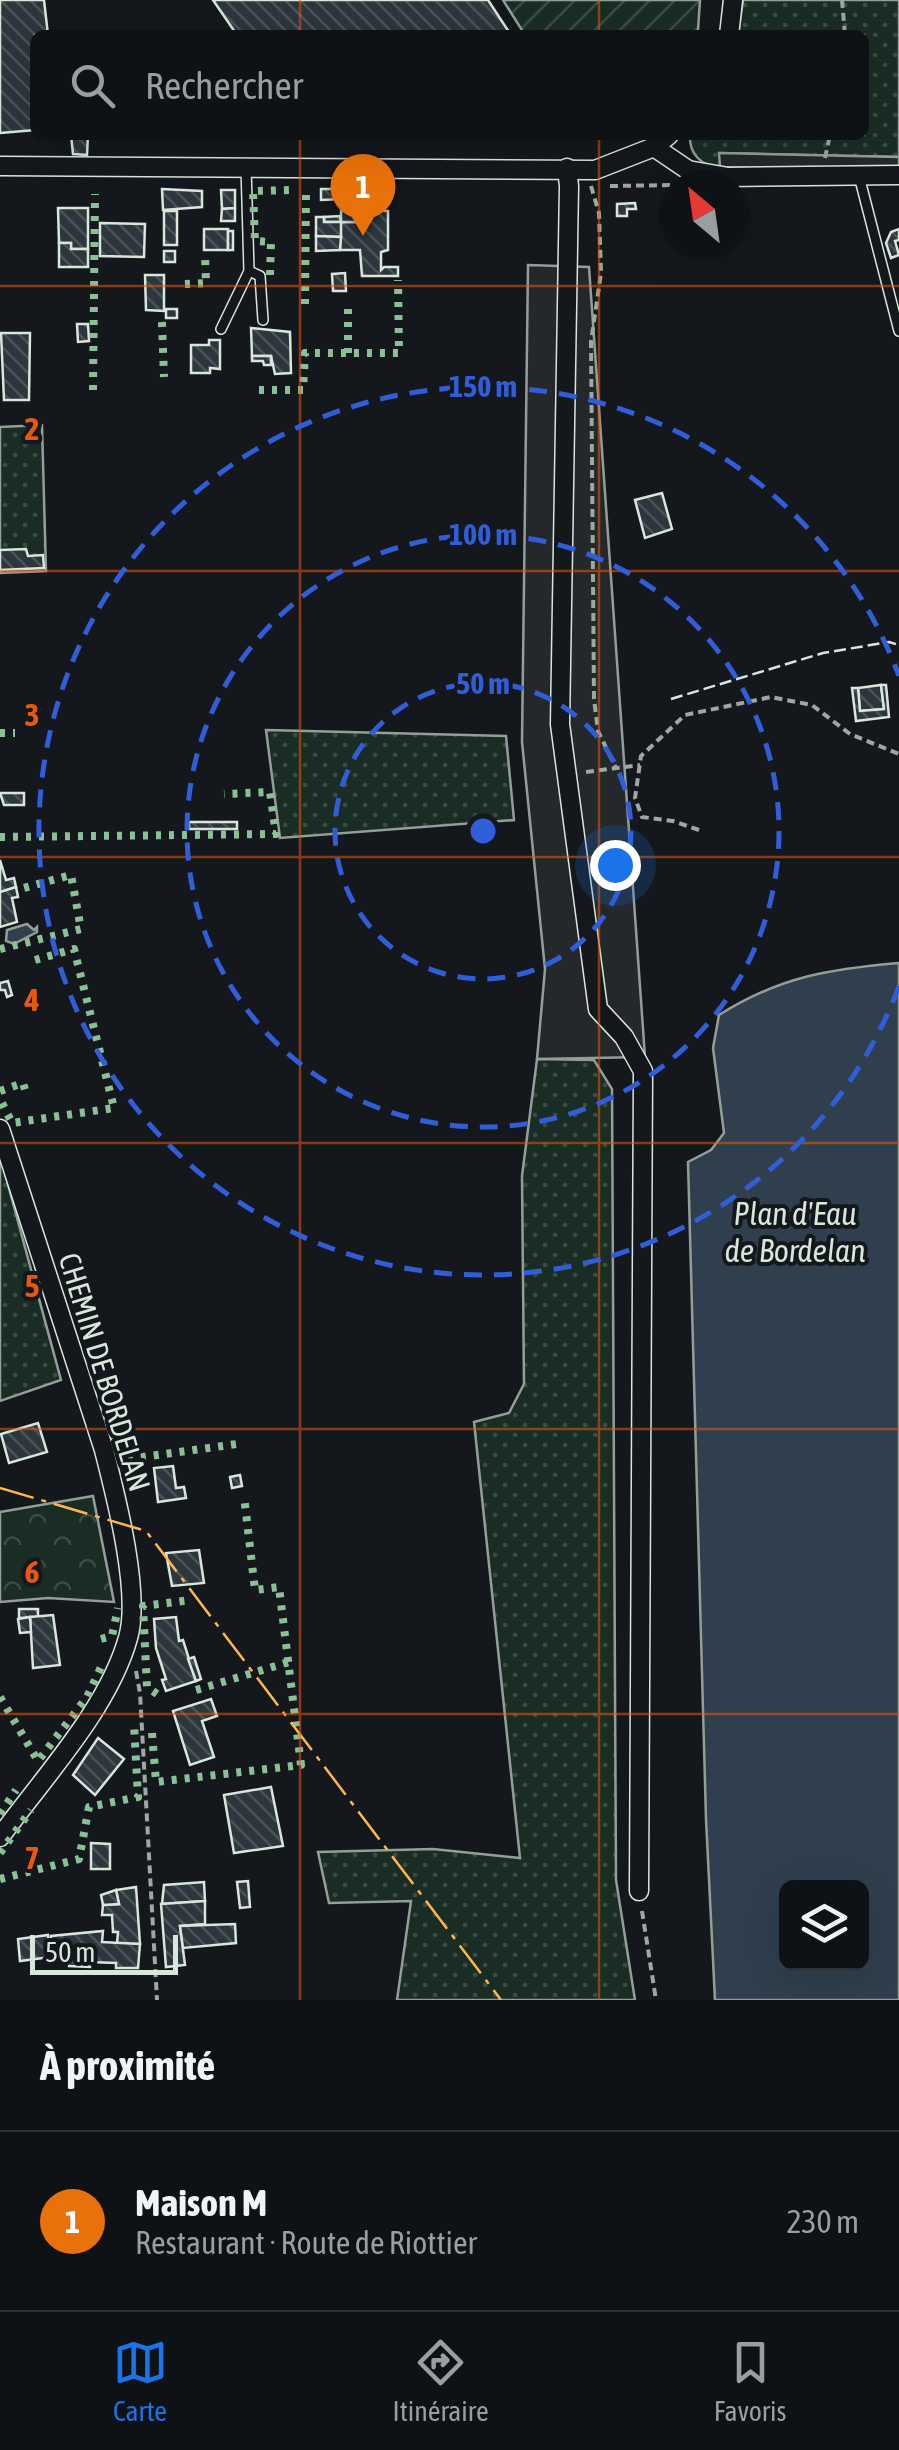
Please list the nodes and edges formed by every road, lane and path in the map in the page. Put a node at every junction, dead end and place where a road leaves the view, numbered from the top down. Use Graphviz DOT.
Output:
graph roads {
  1 [pos="733,0"];
  2 [pos="842,0"];
  3 [pos="730,30"];
  4 [pos="844,30"];
  5 [pos="661,141"];
  6 [pos="0,166"];
  7 [pos="246,167"];
  8 [pos="566,168"];
  9 [pos="899,175"];
  10 [pos="859,176"];
  11 [pos="591,186"];
  12 [pos="249,270"];
  13 [pos="264,320"];
  14 [pos="222,330"];
  15 [pos="899,331"];
  16 [pos="899,754"];
  17 [pos="640,765"];
  18 [pos="616,768"];
  19 [pos="566,775"];
  20 [pos="698,830"];
  21 [pos="0,1128"];
  22 [pos="129,1637"];
  23 [pos="0,1837"];
  24 [pos="639,1891"];
  25 [pos="157,2000"];
  26 [pos="656,2000"];
  1 -- 3 [label="street"];
  2 -- 4 [label="path"];
  5 -- 8 [label="street"];
  5 -- 10 [label="street"];
  6 -- 7 [label="street"];
  7 -- 8 [label="street"];
  7 -- 12 [label="lane"];
  8 -- 19 [label="street"];
  9 -- 10 [label="street"];
  10 -- 15 [label="lane"];
  11 -- 18 [label="path"];
  12 -- 13 [label="lane"];
  12 -- 14 [label="lane"];
  16 -- 17 [label="path"];
  17 -- 18 [label="path"];
  17 -- 20 [label="path"];
  18 -- 19 [label="path"];
  19 -- 24 [label="street"];
  21 -- 22 [label="street, CHEMIN DE BORDELAN"];
  22 -- 23 [label="street, CHEMIN DE BORDELAN"];
  22 -- 25 [label="path"];
  24 -- 26 [label="path"];
}
